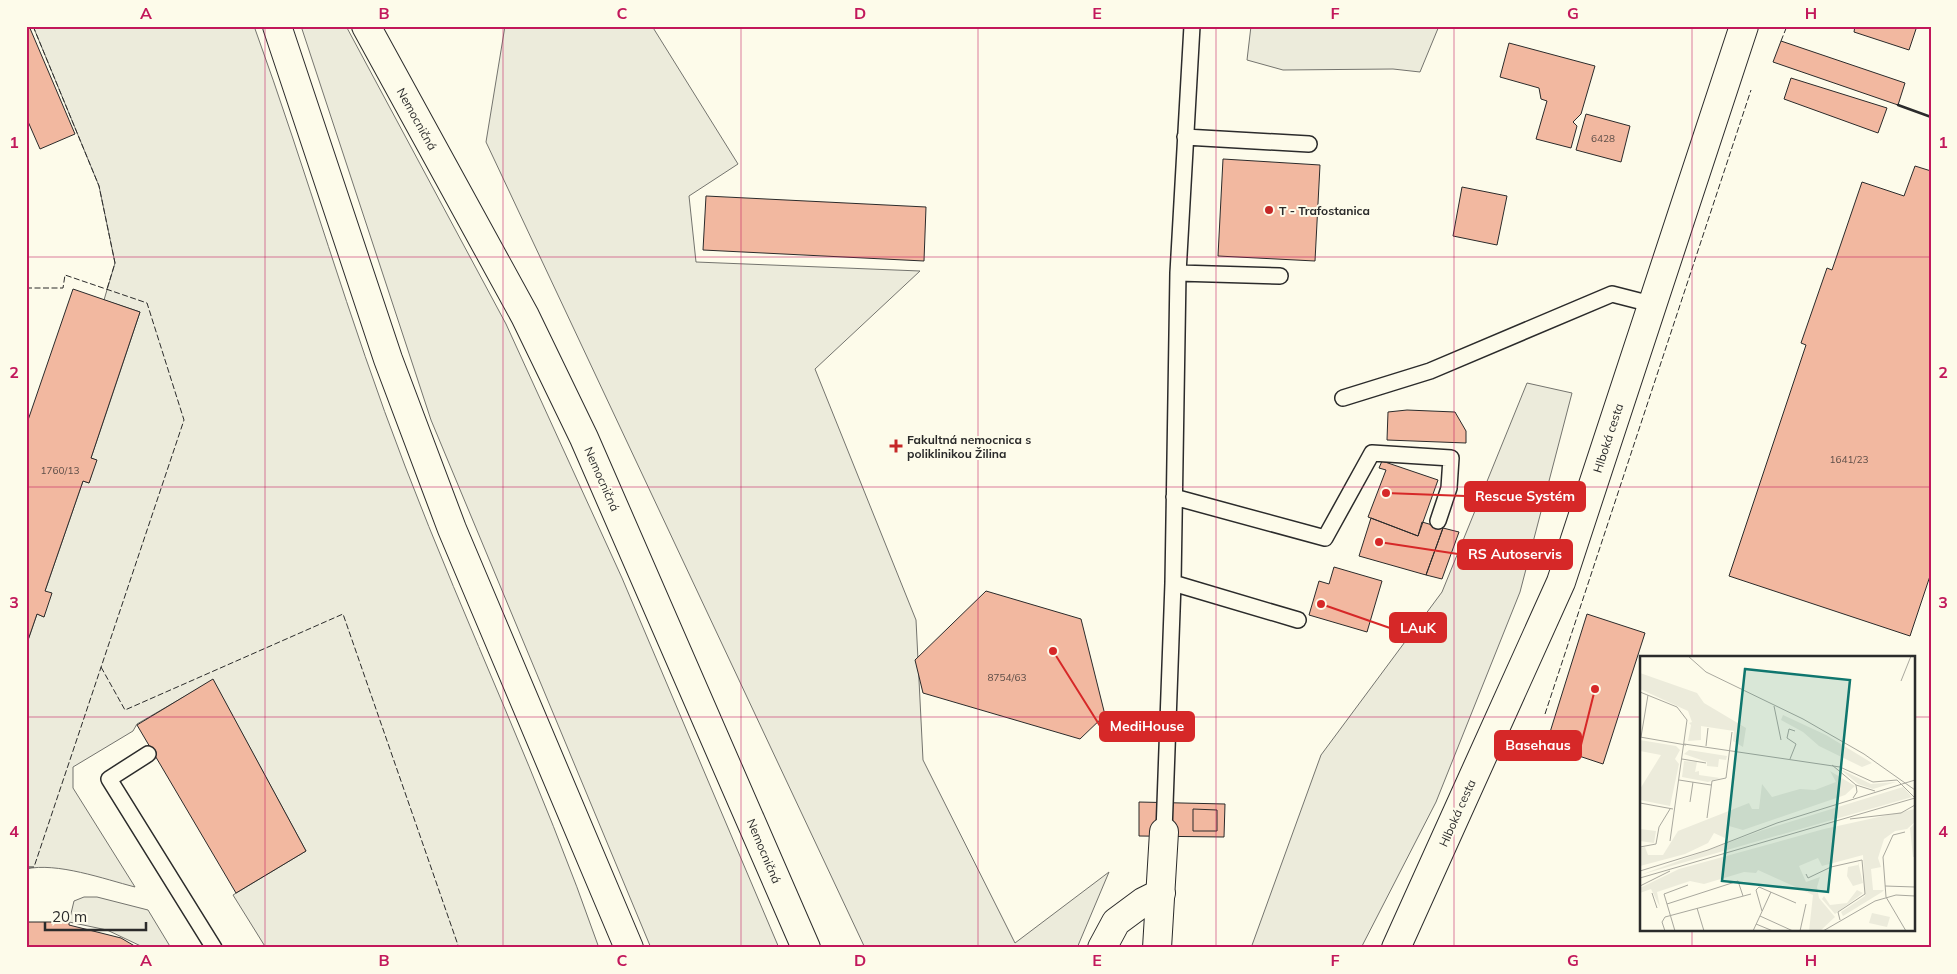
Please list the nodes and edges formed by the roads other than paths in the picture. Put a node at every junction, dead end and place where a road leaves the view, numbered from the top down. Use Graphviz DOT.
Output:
graph roads {
  1 [pos="278,26"];
  2 [pos="366,26"];
  3 [pos="1192,26"];
  4 [pos="1744,26"];
  5 [pos="1185,137"];
  6 [pos="1309,144"];
  7 [pos="1178,273"];
  8 [pos="1280,276"];
  9 [pos="1651,304"];
  10 [pos="1343,398"];
  11 [pos="1174,497"];
  12 [pos="1438,521"];
  13 [pos="1172,583"];
  14 [pos="1298,620"];
  15 [pos="148,754"];
  16 [pos="1164,832"];
  17 [pos="1161,893"];
  18 [pos="214,948"];
  19 [pos="629,948"];
  20 [pos="806,948"];
  21 [pos="1102,948"];
  22 [pos="1157,948"];
  23 [pos="1396,948"];
  1 -- 19 [label="main road"];
  2 -- 20 [label="main road, Nemocničná"];
  3 -- 5 [label="lane"];
  4 -- 9 [label="main road, Hlboká cesta"];
  5 -- 6 [label="lane"];
  5 -- 7 [label="lane"];
  7 -- 8 [label="lane"];
  7 -- 11 [label="lane"];
  9 -- 10 [label="lane"];
  9 -- 23 [label="main road, Hlboká cesta"];
  11 -- 12 [label="lane"];
  11 -- 13 [label="lane"];
  13 -- 14 [label="lane"];
  13 -- 16 [label="lane"];
  15 -- 18 [label="lane"];
  16 -- 17 [label="main road"];
  17 -- 21 [label="main road"];
  17 -- 22 [label="main road"];
}
